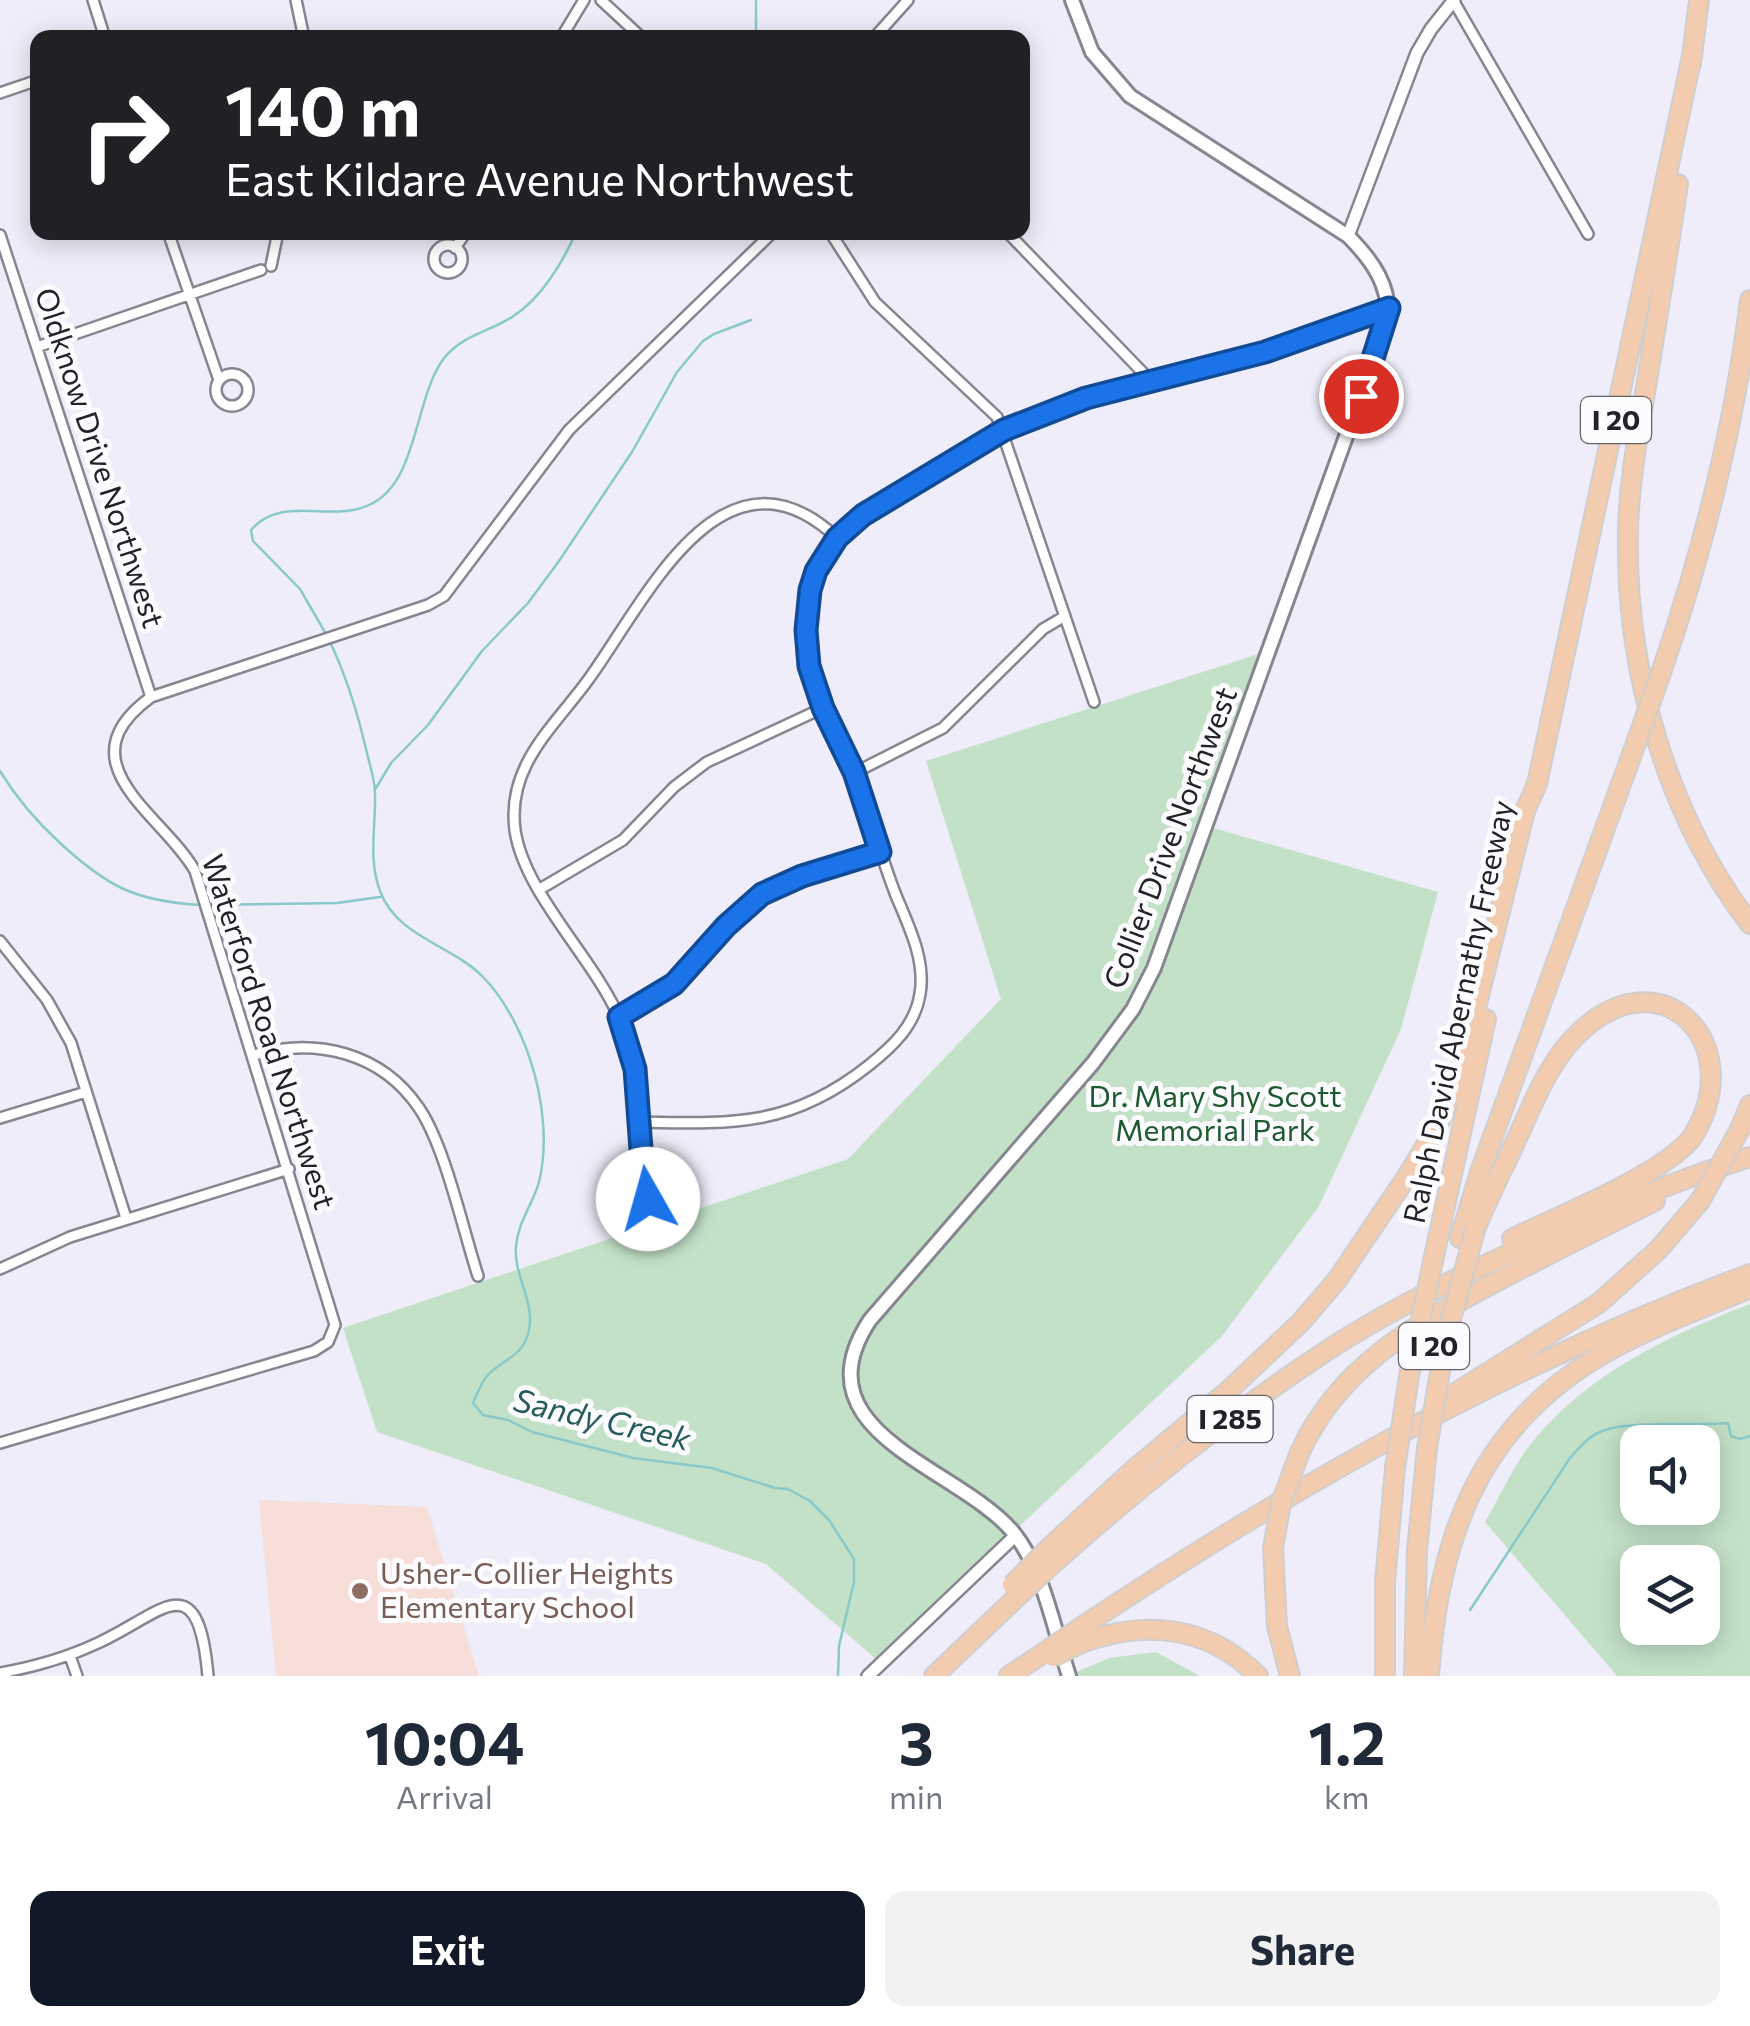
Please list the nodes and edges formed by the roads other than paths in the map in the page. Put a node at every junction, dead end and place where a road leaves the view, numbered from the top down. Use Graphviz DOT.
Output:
graph roads {
  1 [pos="93,0"];
  2 [pos="296,0"];
  3 [pos="584,0"];
  4 [pos="602,0"];
  5 [pos="908,0"];
  6 [pos="1454,0"];
  7 [pos="1699,0"];
  8 [pos="1075,1"];
  9 [pos="102,30"];
  10 [pos="302,30"];
  11 [pos="565,30"];
  12 [pos="634,30"];
  13 [pos="881,30"];
  14 [pos="1692,56"];
  15 [pos="30,83"];
  16 [pos="0,93"];
  17 [pos="1588,234"];
  18 [pos="0,235"];
  19 [pos="1348,236"];
  20 [pos="171,240"];
  21 [pos="275,240"];
  22 [pos="461,240"];
  23 [pos="765,240"];
  24 [pos="835,240"];
  25 [pos="1015,240"];
  26 [pos="456,248"];
  27 [pos="188,295"];
  28 [pos="1750,300"];
  29 [pos="1389,308"];
  30 [pos="37,348"];
  31 [pos="1149,379"];
  32 [pos="219,380"];
  33 [pos="1004,430"];
  34 [pos="837,538"];
  35 [pos="1065,616"];
  36 [pos="151,696"];
  37 [pos="1094,702"];
  38 [pos="823,708"];
  39 [pos="854,772"];
  40 [pos="1537,784"];
  41 [pos="880,852"];
  42 [pos="540,889"];
  43 [pos="1750,924"];
  44 [pos="0,940"];
  45 [pos="619,1017"];
  46 [pos="254,1055"];
  47 [pos="86,1092"];
  48 [pos="1750,1105"];
  49 [pos="0,1118"];
  50 [pos="640,1122"];
  51 [pos="1741,1160"];
  52 [pos="289,1169"];
  53 [pos="126,1218"];
  54 [pos="653,1222"];
  55 [pos="1467,1234"];
  56 [pos="0,1268"];
  57 [pos="1750,1274"];
  58 [pos="478,1276"];
  59 [pos="1750,1288"];
  60 [pos="1418,1297"];
  61 [pos="1426,1418"];
  62 [pos="0,1443"];
  63 [pos="1421,1452"];
  64 [pos="1016,1536"];
  65 [pos="1054,1553"];
  66 [pos="1079,1637"];
  67 [pos="70,1656"];
  68 [pos="0,1672"];
  69 [pos="77,1676"];
  70 [pos="208,1676"];
  71 [pos="868,1676"];
  72 [pos="934,1676"];
  73 [pos="1009,1676"];
  74 [pos="1069,1676"];
  75 [pos="1258,1676"];
  76 [pos="1290,1676"];
  77 [pos="1385,1676"];
  78 [pos="1404,1676"];
  79 [pos="1414,1676"];
  80 [pos="1429,1676"];
  1 -- 9 [label="street"];
  2 -- 10 [label="street"];
  3 -- 11 [label="street"];
  4 -- 12 [label="street"];
  5 -- 13 [label="street"];
  6 -- 17 [label="street"];
  6 -- 19 [label="street"];
  7 -- 14 [label="highway, I 20"];
  8 -- 19 [label="main road"];
  14 -- 40 [label="highway, I 20"];
  14 -- 43 [label="highway"];
  15 -- 16 [label="street"];
  18 -- 30 [label="street, Oldknow Drive Northwest"];
  19 -- 29 [label="main road"];
  20 -- 27 [label="street"];
  21 -- 27 [label="street"];
  22 -- 26 [label="street"];
  23 -- 36 [label="street"];
  24 -- 33 [label="street"];
  25 -- 31 [label="street"];
  27 -- 30 [label="street"];
  27 -- 32 [label="street"];
  28 -- 55 [label="highway, I 20, bridge"];
  29 -- 31 [label="street"];
  29 -- 64 [label="main road, Collier Drive Northwest"];
  30 -- 36 [label="street, Oldknow Drive Northwest"];
  31 -- 33 [label="street"];
  33 -- 34 [label="street"];
  33 -- 35 [label="street"];
  34 -- 38 [label="street"];
  34 -- 42 [label="street"];
  35 -- 37 [label="street"];
  35 -- 39 [label="street"];
  36 -- 46 [label="street, Waterford Road Northwest"];
  38 -- 39 [label="street"];
  38 -- 42 [label="street"];
  39 -- 41 [label="street"];
  40 -- 65 [label="highway"];
  40 -- 77 [label="highway, Ralph David Abernathy Freeway / I 20, bridge"];
  41 -- 45 [label="street"];
  41 -- 50 [label="street"];
  42 -- 45 [label="street"];
  44 -- 47 [label="street"];
  45 -- 50 [label="street"];
  46 -- 52 [label="street, Waterford Road Northwest"];
  46 -- 58 [label="street"];
  47 -- 49 [label="street"];
  47 -- 53 [label="street"];
  48 -- 61 [label="highway, bridge"];
  50 -- 54 [label="street"];
  51 -- 60 [label="highway, I 285"];
  51 -- 76 [label="highway, bridge"];
  52 -- 53 [label="street"];
  52 -- 62 [label="street, Waterford Road Northwest"];
  53 -- 56 [label="street"];
  55 -- 60 [label="highway"];
  55 -- 63 [label="highway, I 20"];
  57 -- 61 [label="highway"];
  59 -- 80 [label="highway"];
  60 -- 65 [label="highway, I 285"];
  61 -- 66 [label="highway"];
  63 -- 78 [label="highway, I 20"];
  63 -- 79 [label="highway"];
  64 -- 71 [label="street"];
  64 -- 74 [label="main road, Collier Drive Northwest"];
  65 -- 72 [label="highway, I 285, bridge"];
  66 -- 73 [label="highway, bridge"];
  66 -- 75 [label="highway"];
  67 -- 68 [label="street"];
  67 -- 69 [label="street"];
  67 -- 70 [label="street"];
}
